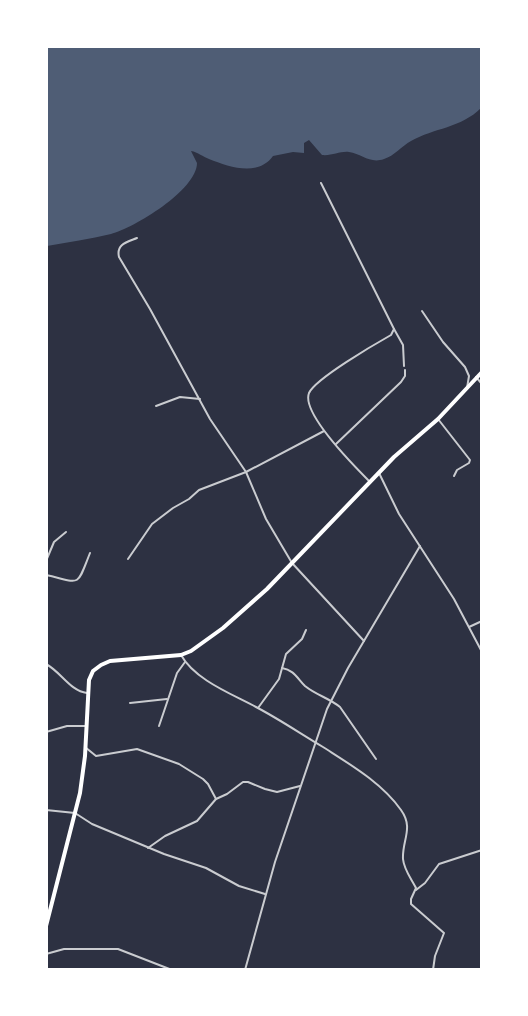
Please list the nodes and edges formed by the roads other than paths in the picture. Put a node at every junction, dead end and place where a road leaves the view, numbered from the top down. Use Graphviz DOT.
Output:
graph roads {
  1 [pos="321,183"];
  2 [pos="137,238"];
  3 [pos="422,311"];
  4 [pos="394,329"];
  5 [pos="404,366"];
  6 [pos="405,370"];
  7 [pos="482,372"];
  8 [pos="476,377"];
  9 [pos="482,384"];
  10 [pos="467,388"];
  11 [pos="200,399"];
  12 [pos="156,406"];
  13 [pos="438,418"];
  14 [pos="324,431"];
  15 [pos="336,444"];
  16 [pos="246,472"];
  17 [pos="379,473"];
  18 [pos="454,476"];
  19 [pos="370,482"];
  20 [pos="66,532"];
  21 [pos="420,546"];
  22 [pos="90,552"];
  23 [pos="128,559"];
  24 [pos="46,561"];
  25 [pos="292,563"];
  26 [pos="46,575"];
  27 [pos="482,621"];
  28 [pos="469,627"];
  29 [pos="306,630"];
  30 [pos="364,641"];
  31 [pos="482,652"];
  32 [pos="181,655"];
  33 [pos="185,662"];
  34 [pos="46,664"];
  35 [pos="282,668"];
  36 [pos="87,693"];
  37 [pos="167,699"];
  38 [pos="332,700"];
  39 [pos="130,703"];
  40 [pos="258,708"];
  41 [pos="85,726"];
  42 [pos="159,726"];
  43 [pos="46,732"];
  44 [pos="315,742"];
  45 [pos="85,747"];
  46 [pos="376,759"];
  47 [pos="302,785"];
  48 [pos="216,799"];
  49 [pos="46,810"];
  50 [pos="75,813"];
  51 [pos="148,848"];
  52 [pos="482,850"];
  53 [pos="416,890"];
  54 [pos="265,894"];
  55 [pos="46,926"];
  56 [pos="46,954"];
  57 [pos="172,969"];
  58 [pos="245,969"];
  59 [pos="340,969"];
  60 [pos="375,969"];
  61 [pos="432,969"];
  1 -- 4 [label="street"];
  2 -- 11 [label="street"];
  3 -- 10 [label="street"];
  4 -- 5 [label="street"];
  4 -- 14 [label="street"];
  6 -- 15 [label="street"];
  7 -- 8 [label="main road"];
  8 -- 9 [label="street"];
  8 -- 10 [label="main road"];
  10 -- 13 [label="main road"];
  11 -- 12 [label="street"];
  11 -- 16 [label="street"];
  13 -- 17 [label="main road"];
  13 -- 18 [label="street"];
  14 -- 15 [label="street"];
  14 -- 16 [label="street"];
  15 -- 19 [label="street"];
  16 -- 23 [label="street"];
  16 -- 25 [label="street"];
  17 -- 19 [label="main road"];
  17 -- 21 [label="street"];
  19 -- 25 [label="main road"];
  20 -- 24 [label="street"];
  21 -- 28 [label="street"];
  21 -- 30 [label="street"];
  22 -- 26 [label="street"];
  25 -- 30 [label="street"];
  25 -- 32 [label="main road"];
  27 -- 28 [label="street"];
  28 -- 31 [label="street"];
  29 -- 35 [label="street"];
  30 -- 38 [label="street"];
  32 -- 33 [label="street"];
  32 -- 36 [label="main road"];
  33 -- 37 [label="street"];
  33 -- 40 [label="street"];
  34 -- 36 [label="street"];
  35 -- 38 [label="street"];
  35 -- 40 [label="street"];
  36 -- 41 [label="main road"];
  37 -- 39 [label="street"];
  37 -- 42 [label="street"];
  38 -- 44 [label="street"];
  38 -- 46 [label="street"];
  40 -- 44 [label="street"];
  41 -- 43 [label="street"];
  41 -- 45 [label="main road"];
  44 -- 47 [label="street"];
  44 -- 53 [label="street"];
  45 -- 48 [label="street"];
  45 -- 50 [label="main road"];
  47 -- 48 [label="street"];
  47 -- 54 [label="street"];
  48 -- 51 [label="street"];
  49 -- 50 [label="street"];
  50 -- 51 [label="street"];
  50 -- 55 [label="main road"];
  51 -- 54 [label="street"];
  52 -- 53 [label="street"];
  53 -- 61 [label="street"];
  54 -- 58 [label="street"];
  56 -- 57 [label="street"];
  59 -- 60 [label="street"];
}
